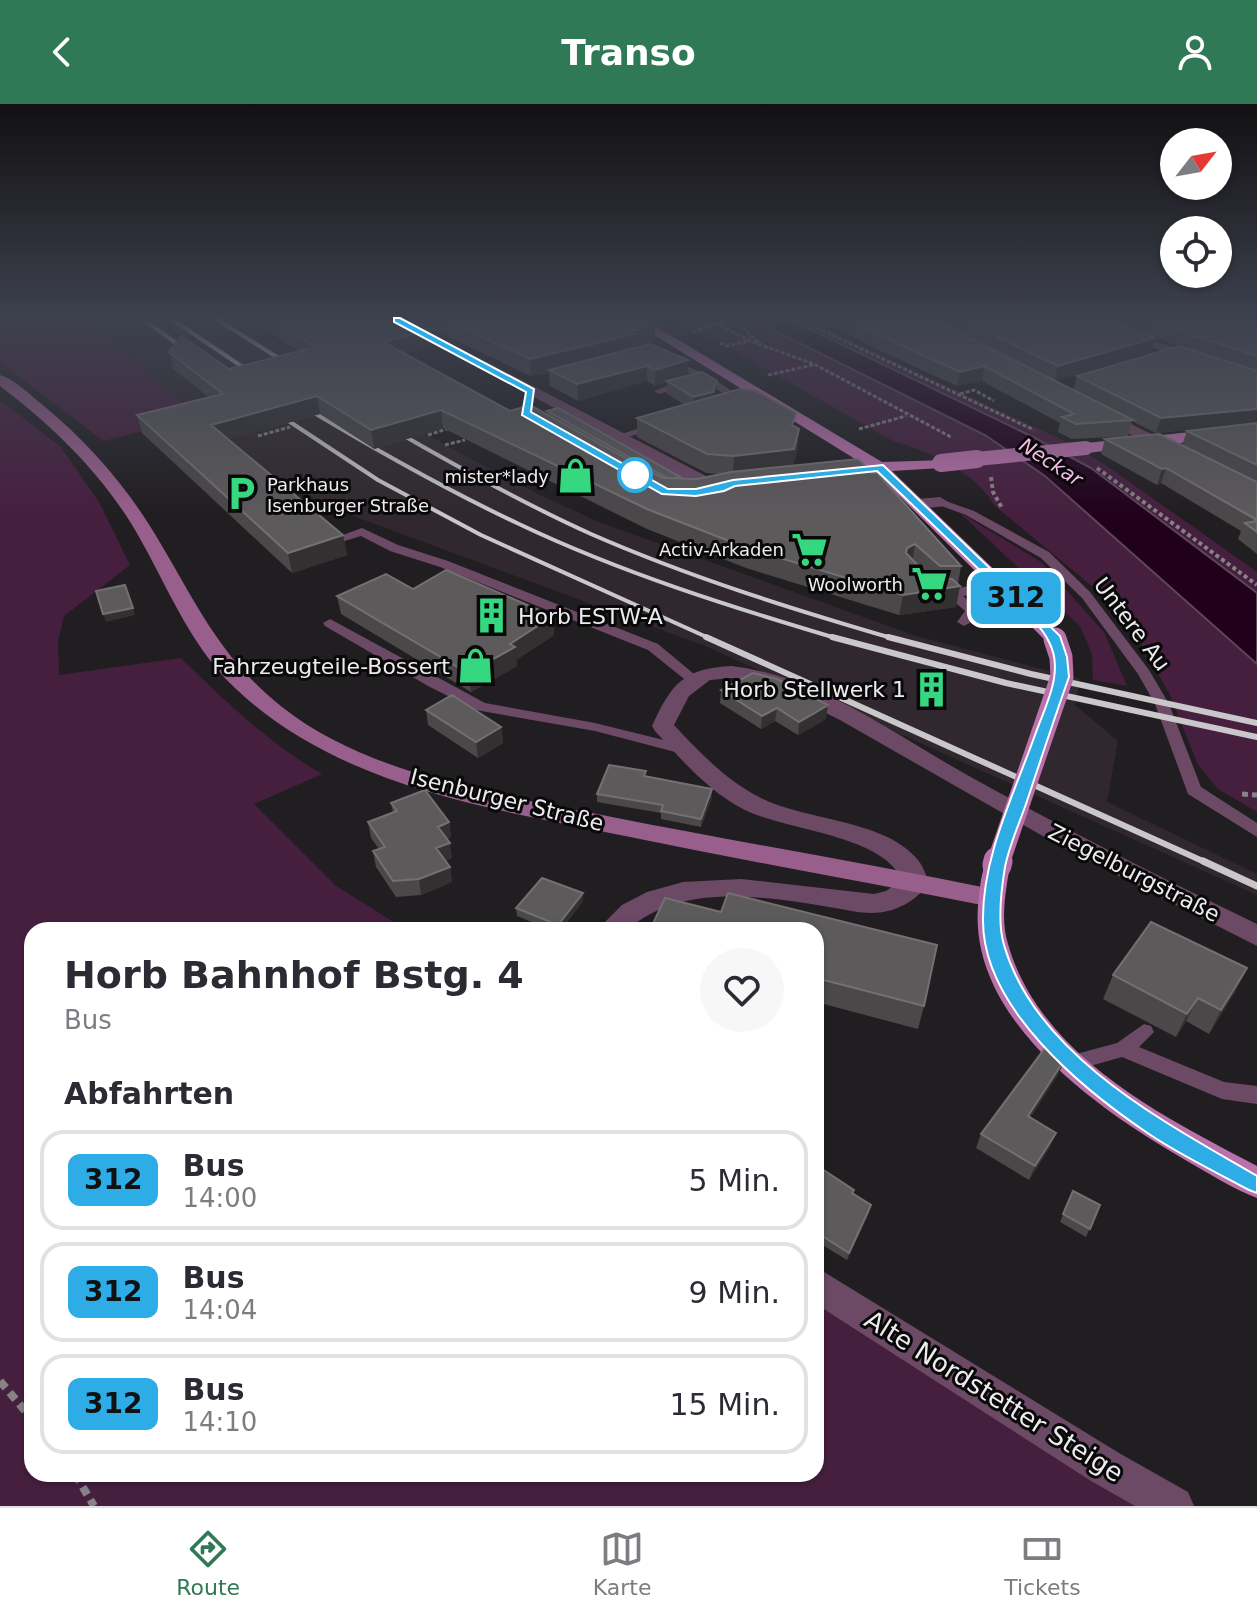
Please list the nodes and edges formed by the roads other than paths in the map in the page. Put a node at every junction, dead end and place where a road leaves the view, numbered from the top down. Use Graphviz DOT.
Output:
graph roads {
  1 [pos="9,385"];
  2 [pos="519,385"];
  3 [pos="534,385"];
  4 [pos="677,385"];
  5 [pos="717,385"];
  6 [pos="744,385"];
  7 [pos="526,389"];
  8 [pos="659,391"];
  9 [pos="557,404"];
  10 [pos="724,408"];
  11 [pos="1089,408"];
  12 [pos="663,424"];
  13 [pos="546,426"];
  14 [pos="1249,431"];
  15 [pos="620,436"];
  16 [pos="1154,440"];
  17 [pos="1183,455"];
  18 [pos="879,467"];
  19 [pos="848,469"];
  20 [pos="740,482"];
  21 [pos="711,483"];
  22 [pos="687,493"];
  23 [pos="940,502"];
  24 [pos="917,504"];
  25 [pos="338,539"];
  26 [pos="921,582"];
  27 [pos="1004,586"];
  28 [pos="953,594"];
  29 [pos="964,622"];
  30 [pos="330,623"];
  31 [pos="693,679"];
  32 [pos="683,749"];
  33 [pos="1257,831"];
  34 [pos="916,882"];
  35 [pos="992,898"];
  36 [pos="617,922"];
  37 [pos="1257,936"];
  38 [pos="1144,1032"];
  39 [pos="1123,1049"];
  40 [pos="1072,1063"];
  41 [pos="1257,1095"];
  42 [pos="1257,1183"];
  43 [pos="824,1289"];
  44 [pos="1174,1506"];
  1 -- 34 [label="street, Isenburger Straße"];
  2 -- 7 [label="street"];
  3 -- 7 [label="street"];
  4 -- 8 [label="lane"];
  5 -- 10 [label="lane"];
  6 -- 18 [label="main road"];
  7 -- 9 [label="street"];
  7 -- 13 [label="lane"];
  9 -- 15 [label="street"];
  9 -- 21 [label="lane"];
  11 -- 16 [label="street"];
  12 -- 15 [label="lane"];
  14 -- 16 [label="main road"];
  15 -- 21 [label="street"];
  16 -- 17 [label="street"];
  16 -- 18 [label="main road, bridge"];
  18 -- 19 [label="street"];
  18 -- 24 [label="main road"];
  20 -- 21 [label="street"];
  20 -- 22 [label="lane"];
  23 -- 24 [label="street, Untere Au"];
  23 -- 33 [label="lane, Untere Au"];
  24 -- 27 [label="main road"];
  25 -- 31 [label="lane"];
  26 -- 28 [label="lane"];
  27 -- 28 [label="lane"];
  27 -- 35 [label="main road, bridge"];
  28 -- 29 [label="lane"];
  30 -- 32 [label="lane"];
  31 -- 32 [label="street"];
  31 -- 37 [label="street, Ziegelburgstraße"];
  32 -- 34 [label="street"];
  34 -- 35 [label="street, Isenburger Straße"];
  34 -- 36 [label="street"];
  35 -- 40 [label="main road"];
  38 -- 39 [label="lane"];
  39 -- 40 [label="lane"];
  39 -- 41 [label="lane"];
  40 -- 42 [label="main road"];
  43 -- 44 [label="street, Alte Nordstetter Steige"];
}
